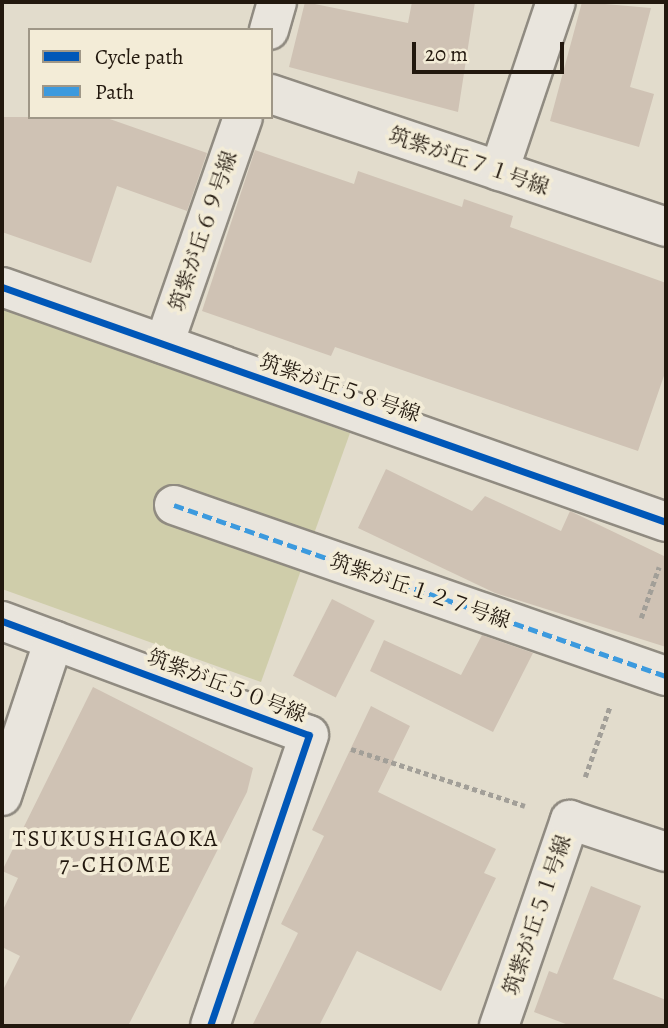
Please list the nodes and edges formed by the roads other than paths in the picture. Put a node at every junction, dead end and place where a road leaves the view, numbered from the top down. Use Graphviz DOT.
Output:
graph roads {
  1 [pos="276,2"];
  2 [pos="556,2"];
  3 [pos="270,28"];
  4 [pos="273,95"];
  5 [pos="242,119"];
  6 [pos="499,171"];
  7 [pos="666,228"];
  8 [pos="2,287"];
  9 [pos="164,344"];
  10 [pos="174,505"];
  11 [pos="666,522"];
  12 [pos="2,621"];
  13 [pos="54,640"];
  14 [pos="666,676"];
  15 [pos="2,796"];
  16 [pos="666,852"];
  17 [pos="209,1026"];
  18 [pos="499,1026"];
  1 -- 3 [label="street"];
  2 -- 6 [label="street"];
  4 -- 6 [label="street, 筑紫が丘７１号線"];
  5 -- 9 [label="street, 筑紫が丘６９号線"];
  6 -- 7 [label="street, 筑紫が丘７１号線"];
  8 -- 9 [label="street, 筑紫が丘５８号線"];
  9 -- 11 [label="street, 筑紫が丘５８号線"];
  10 -- 14 [label="street, 筑紫が丘１２７号線"];
  12 -- 13 [label="street, 筑紫が丘５０号線"];
  13 -- 15 [label="street"];
  13 -- 17 [label="street, 筑紫が丘５０号線"];
  16 -- 18 [label="street, 筑紫が丘５１号線"];
}
